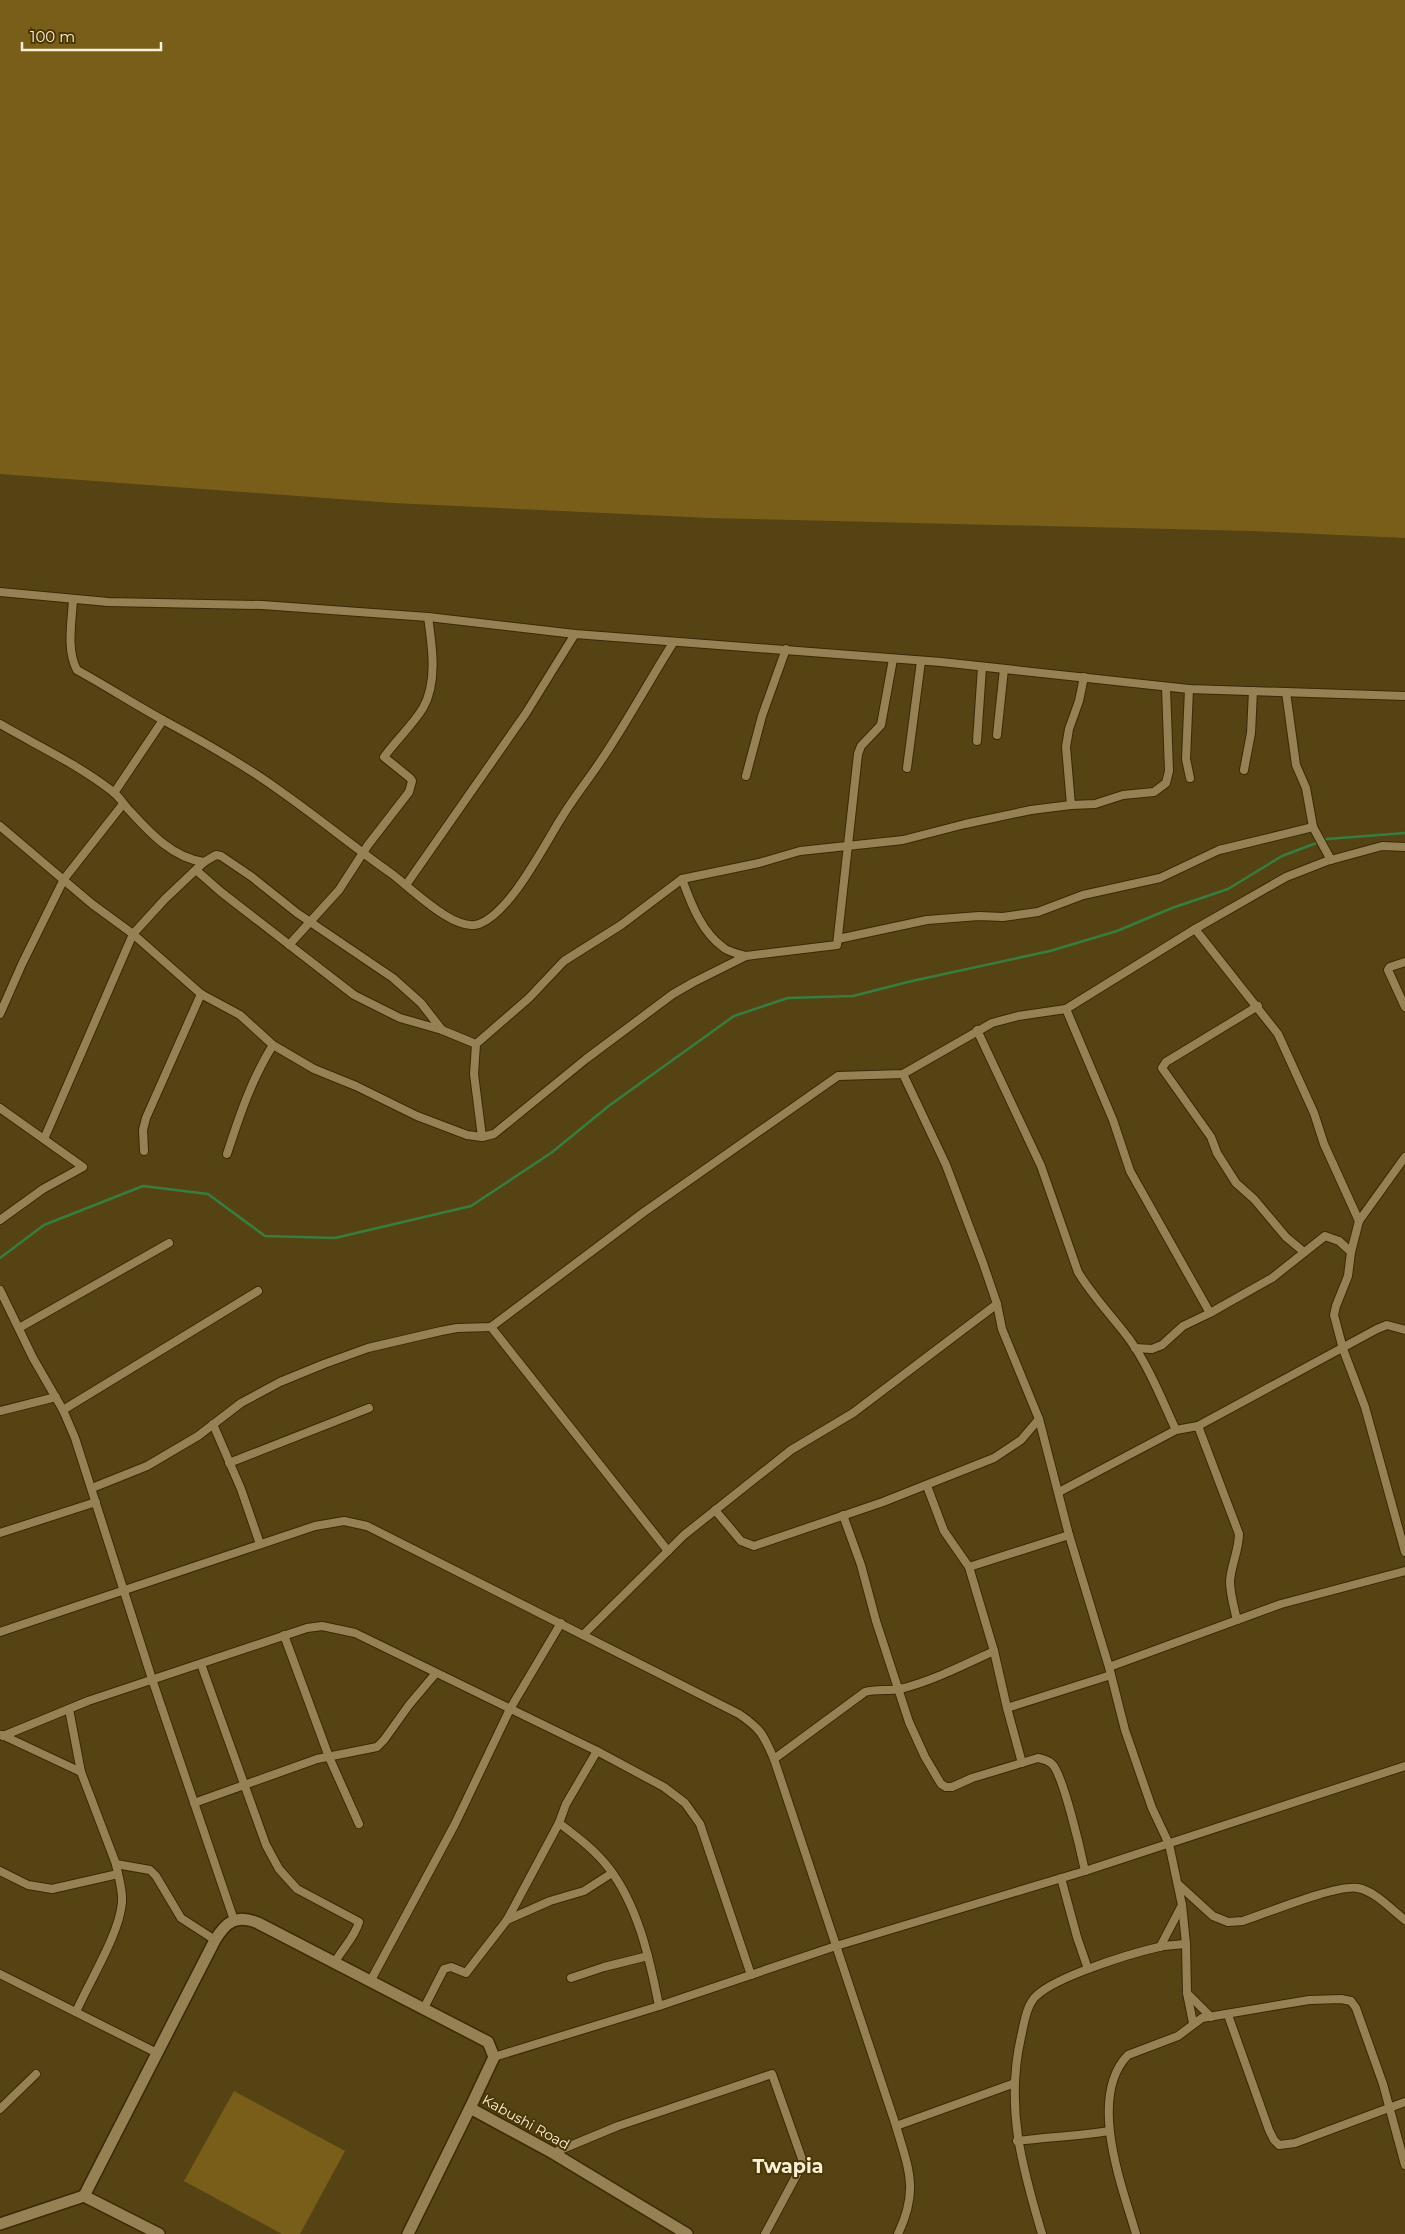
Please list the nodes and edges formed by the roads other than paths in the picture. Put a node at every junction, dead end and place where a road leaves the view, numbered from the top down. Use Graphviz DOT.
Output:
graph roads {
  1 [pos="0,592"];
  2 [pos="73,599"];
  3 [pos="428,617"];
  4 [pos="574,634"];
  5 [pos="673,643"];
  6 [pos="786,649"];
  7 [pos="893,659"];
  8 [pos="922,661"];
  9 [pos="982,667"];
  10 [pos="1004,669"];
  11 [pos="1084,677"];
  12 [pos="1166,687"];
  13 [pos="1189,689"];
  14 [pos="1253,691"];
  15 [pos="1286,692"];
  16 [pos="1405,696"];
  17 [pos="163,720"];
  18 [pos="0,724"];
  19 [pos="997,735"];
  20 [pos="977,741"];
  21 [pos="907,768"];
  22 [pos="1244,770"];
  23 [pos="746,776"];
  24 [pos="1190,778"];
  25 [pos="114,793"];
  26 [pos="123,804"];
  27 [pos="1071,805"];
  28 [pos="0,826"];
  29 [pos="1313,827"];
  30 [pos="848,847"];
  31 [pos="1405,847"];
  32 [pos="364,854"];
  33 [pos="1331,860"];
  34 [pos="204,862"];
  35 [pos="196,870"];
  36 [pos="682,878"];
  37 [pos="64,879"];
  38 [pos="406,885"];
  39 [pos="311,923"];
  40 [pos="1195,929"];
  41 [pos="133,934"];
  42 [pos="838,939"];
  43 [pos="289,945"];
  44 [pos="746,956"];
  45 [pos="1405,962"];
  46 [pos="201,994"];
  47 [pos="1258,1006"];
  48 [pos="1405,1007"];
  49 [pos="1066,1009"];
  50 [pos="0,1014"];
  51 [pos="442,1030"];
  52 [pos="977,1030"];
  53 [pos="476,1044"];
  54 [pos="273,1045"];
  55 [pos="902,1074"];
  56 [pos="0,1108"];
  57 [pos="482,1137"];
  58 [pos="44,1138"];
  59 [pos="144,1151"];
  60 [pos="227,1154"];
  61 [pos="1405,1157"];
  62 [pos="0,1220"];
  63 [pos="1359,1221"];
  64 [pos="169,1243"];
  65 [pos="1304,1252"];
  66 [pos="1351,1252"];
  67 [pos="0,1290"];
  68 [pos="258,1291"];
  69 [pos="996,1304"];
  70 [pos="1210,1313"];
  71 [pos="490,1327"];
  72 [pos="19,1328"];
  73 [pos="1405,1330"];
  74 [pos="1135,1348"];
  75 [pos="1343,1349"];
  76 [pos="56,1397"];
  77 [pos="369,1408"];
  78 [pos="63,1410"];
  79 [pos="0,1411"];
  80 [pos="1039,1419"];
  81 [pos="212,1424"];
  82 [pos="1198,1426"];
  83 [pos="1176,1430"];
  84 [pos="230,1463"];
  85 [pos="926,1486"];
  86 [pos="92,1488"];
  87 [pos="1059,1492"];
  88 [pos="96,1502"];
  89 [pos="715,1510"];
  90 [pos="843,1514"];
  91 [pos="0,1533"];
  92 [pos="1069,1535"];
  93 [pos="260,1544"];
  94 [pos="668,1551"];
  95 [pos="1405,1552"];
  96 [pos="969,1567"];
  97 [pos="1405,1571"];
  98 [pos="125,1592"];
  99 [pos="1237,1620"];
  100 [pos="561,1623"];
  101 [pos="0,1632"];
  102 [pos="284,1635"];
  103 [pos="583,1635"];
  104 [pos="994,1651"];
  105 [pos="201,1664"];
  106 [pos="1109,1667"];
  107 [pos="436,1673"];
  108 [pos="1111,1675"];
  109 [pos="152,1679"];
  110 [pos="898,1689"];
  111 [pos="1007,1708"];
  112 [pos="69,1709"];
  113 [pos="510,1709"];
  114 [pos="2,1735"];
  115 [pos="597,1750"];
  116 [pos="329,1756"];
  117 [pos="774,1758"];
  118 [pos="1022,1763"];
  119 [pos="1405,1766"];
  120 [pos="81,1772"];
  121 [pos="244,1785"];
  122 [pos="194,1803"];
  123 [pos="559,1823"];
  124 [pos="359,1824"];
  125 [pos="1169,1844"];
  126 [pos="116,1864"];
  127 [pos="0,1871"];
  128 [pos="1085,1871"];
  129 [pos="612,1873"];
  130 [pos="118,1874"];
  131 [pos="1061,1878"];
  132 [pos="1178,1884"];
  133 [pos="1182,1905"];
  134 [pos="234,1920"];
  135 [pos="507,1920"];
  136 [pos="1405,1920"];
  137 [pos="215,1940"];
  138 [pos="1186,1944"];
  139 [pos="836,1946"];
  140 [pos="1160,1947"];
  141 [pos="648,1956"];
  142 [pos="335,1962"];
  143 [pos="1088,1969"];
  144 [pos="0,1974"];
  145 [pos="751,1976"];
  146 [pos="571,1978"];
  147 [pos="371,1980"];
  148 [pos="1187,1993"];
  149 [pos="659,2006"];
  150 [pos="424,2008"];
  151 [pos="76,2012"];
  152 [pos="1228,2015"];
  153 [pos="1211,2017"];
  154 [pos="1192,2023"];
  155 [pos="158,2053"];
  156 [pos="494,2057"];
  157 [pos="36,2074"];
  158 [pos="1015,2083"];
  159 [pos="1405,2102"];
  160 [pos="1390,2107"];
  161 [pos="470,2108"];
  162 [pos="0,2109"];
  163 [pos="896,2126"];
  164 [pos="1109,2130"];
  165 [pos="1017,2141"];
  166 [pos="553,2153"];
  167 [pos="1405,2165"];
  168 [pos="84,2196"];
  169 [pos="0,2224"];
  170 [pos="160,2234"];
  171 [pos="408,2234"];
  172 [pos="687,2234"];
  173 [pos="765,2234"];
  174 [pos="898,2234"];
  175 [pos="1042,2234"];
  176 [pos="1136,2234"];
  1 -- 2 [label="street"];
  2 -- 3 [label="street"];
  2 -- 17 [label="street"];
  3 -- 4 [label="street"];
  3 -- 32 [label="street"];
  4 -- 5 [label="street"];
  4 -- 38 [label="street"];
  5 -- 6 [label="street"];
  5 -- 38 [label="street"];
  6 -- 7 [label="street"];
  6 -- 23 [label="street"];
  7 -- 8 [label="street"];
  7 -- 30 [label="street"];
  8 -- 9 [label="street"];
  8 -- 21 [label="street"];
  9 -- 10 [label="street"];
  9 -- 20 [label="street"];
  10 -- 11 [label="street"];
  10 -- 19 [label="street"];
  11 -- 12 [label="street"];
  11 -- 27 [label="street"];
  12 -- 13 [label="street"];
  12 -- 27 [label="street"];
  13 -- 14 [label="street"];
  13 -- 24 [label="street"];
  14 -- 15 [label="street"];
  14 -- 22 [label="street"];
  15 -- 16 [label="street"];
  15 -- 29 [label="street"];
  17 -- 25 [label="street"];
  17 -- 32 [label="street"];
  18 -- 25 [label="street"];
  25 -- 26 [label="street"];
  26 -- 34 [label="street"];
  26 -- 37 [label="street"];
  27 -- 30 [label="street"];
  28 -- 37 [label="street"];
  29 -- 33 [label="street"];
  29 -- 42 [label="street"];
  30 -- 36 [label="street"];
  30 -- 42 [label="street"];
  31 -- 33 [label="street"];
  32 -- 38 [label="street"];
  32 -- 39 [label="street"];
  33 -- 40 [label="street"];
  34 -- 35 [label="street"];
  34 -- 39 [label="street"];
  35 -- 41 [label="street"];
  35 -- 43 [label="street"];
  36 -- 44 [label="street"];
  36 -- 53 [label="street"];
  37 -- 41 [label="street"];
  37 -- 50 [label="street"];
  39 -- 43 [label="street"];
  39 -- 51 [label="street"];
  40 -- 47 [label="street"];
  40 -- 49 [label="street"];
  41 -- 46 [label="street"];
  41 -- 58 [label="street"];
  42 -- 44 [label="street"];
  43 -- 51 [label="street"];
  44 -- 57 [label="street"];
  45 -- 48 [label="street"];
  46 -- 54 [label="street"];
  46 -- 59 [label="street"];
  47 -- 63 [label="street"];
  47 -- 65 [label="street"];
  49 -- 52 [label="street"];
  49 -- 70 [label="street"];
  51 -- 53 [label="street"];
  52 -- 55 [label="street"];
  52 -- 74 [label="street"];
  53 -- 57 [label="street"];
  54 -- 57 [label="street"];
  54 -- 60 [label="street"];
  55 -- 69 [label="street"];
  55 -- 71 [label="street"];
  56 -- 58 [label="street"];
  58 -- 62 [label="street"];
  61 -- 63 [label="street"];
  63 -- 66 [label="street"];
  64 -- 72 [label="street"];
  65 -- 66 [label="street"];
  65 -- 70 [label="street"];
  66 -- 75 [label="street"];
  67 -- 72 [label="street"];
  68 -- 78 [label="street"];
  69 -- 80 [label="street"];
  69 -- 89 [label="street"];
  70 -- 74 [label="street"];
  71 -- 81 [label="street"];
  71 -- 94 [label="street"];
  72 -- 76 [label="street"];
  73 -- 75 [label="street"];
  74 -- 83 [label="street"];
  75 -- 82 [label="street"];
  75 -- 95 [label="street"];
  76 -- 78 [label="street"];
  76 -- 79 [label="street"];
  77 -- 84 [label="street"];
  78 -- 86 [label="street"];
  80 -- 85 [label="street"];
  80 -- 87 [label="street"];
  81 -- 84 [label="street"];
  81 -- 86 [label="street"];
  82 -- 83 [label="street"];
  82 -- 99 [label="street"];
  83 -- 87 [label="street"];
  84 -- 93 [label="street"];
  85 -- 90 [label="street"];
  85 -- 96 [label="street"];
  86 -- 88 [label="street"];
  87 -- 92 [label="street"];
  88 -- 91 [label="street"];
  88 -- 98 [label="street"];
  89 -- 90 [label="street"];
  89 -- 94 [label="street"];
  90 -- 110 [label="street"];
  92 -- 96 [label="street"];
  92 -- 106 [label="street"];
  93 -- 98 [label="street"];
  93 -- 100 [label="street"];
  94 -- 103 [label="street"];
  96 -- 104 [label="street"];
  97 -- 99 [label="street"];
  98 -- 101 [label="street"];
  98 -- 109 [label="street"];
  99 -- 106 [label="street"];
  100 -- 103 [label="street"];
  100 -- 113 [label="street"];
  102 -- 105 [label="street"];
  102 -- 107 [label="street"];
  102 -- 116 [label="street"];
  103 -- 117 [label="street"];
  104 -- 110 [label="street"];
  104 -- 111 [label="street"];
  105 -- 109 [label="street"];
  105 -- 121 [label="street"];
  106 -- 108 [label="street"];
  107 -- 113 [label="street"];
  107 -- 116 [label="street"];
  108 -- 111 [label="street"];
  108 -- 125 [label="street"];
  109 -- 112 [label="street"];
  109 -- 122 [label="street"];
  110 -- 117 [label="street"];
  110 -- 118 [label="street"];
  111 -- 118 [label="street"];
  112 -- 114 [label="street"];
  112 -- 120 [label="street"];
  113 -- 115 [label="street"];
  113 -- 147 [label="street"];
  114 -- 120 [label="street"];
  115 -- 123 [label="street"];
  115 -- 145 [label="street"];
  116 -- 121 [label="street"];
  116 -- 124 [label="street"];
  117 -- 139 [label="street"];
  118 -- 128 [label="street"];
  119 -- 125 [label="street"];
  120 -- 126 [label="street"];
  121 -- 122 [label="street"];
  121 -- 142 [label="street"];
  122 -- 134 [label="street"];
  123 -- 129 [label="street"];
  123 -- 135 [label="street"];
  125 -- 128 [label="street"];
  125 -- 132 [label="street"];
  126 -- 130 [label="street"];
  126 -- 137 [label="street"];
  127 -- 130 [label="street"];
  128 -- 131 [label="street"];
  129 -- 135 [label="street"];
  129 -- 141 [label="street"];
  130 -- 151 [label="street"];
  131 -- 139 [label="street"];
  131 -- 143 [label="street"];
  132 -- 133 [label="street"];
  132 -- 136 [label="street"];
  133 -- 138 [label="street"];
  133 -- 140 [label="street"];
  134 -- 137 [label="main road"];
  134 -- 142 [label="main road"];
  135 -- 150 [label="street"];
  137 -- 155 [label="main road"];
  138 -- 140 [label="street"];
  138 -- 148 [label="street"];
  139 -- 145 [label="street"];
  139 -- 163 [label="street"];
  140 -- 143 [label="street"];
  141 -- 146 [label="street"];
  141 -- 149 [label="street"];
  142 -- 147 [label="main road"];
  143 -- 158 [label="street"];
  144 -- 151 [label="street"];
  145 -- 149 [label="street"];
  147 -- 150 [label="main road"];
  148 -- 153 [label="street"];
  148 -- 154 [label="street"];
  149 -- 156 [label="street"];
  150 -- 156 [label="main road"];
  151 -- 155 [label="street"];
  152 -- 153 [label="street"];
  152 -- 160 [label="street"];
  152 -- 160 [label="street"];
  153 -- 154 [label="street"];
  154 -- 164 [label="street"];
  155 -- 168 [label="main road"];
  156 -- 161 [label="main road"];
  157 -- 162 [label="street"];
  158 -- 163 [label="street"];
  158 -- 165 [label="street"];
  159 -- 160 [label="street"];
  160 -- 167 [label="street"];
  161 -- 166 [label="main road, Kabushi Road"];
  161 -- 171 [label="main road, Kabushi Road"];
  163 -- 174 [label="street"];
  164 -- 165 [label="street"];
  164 -- 176 [label="street"];
  165 -- 175 [label="street"];
  166 -- 172 [label="main road, Kabushi Road"];
  166 -- 173 [label="street"];
  168 -- 169 [label="main road"];
  168 -- 170 [label="main road"];
}
